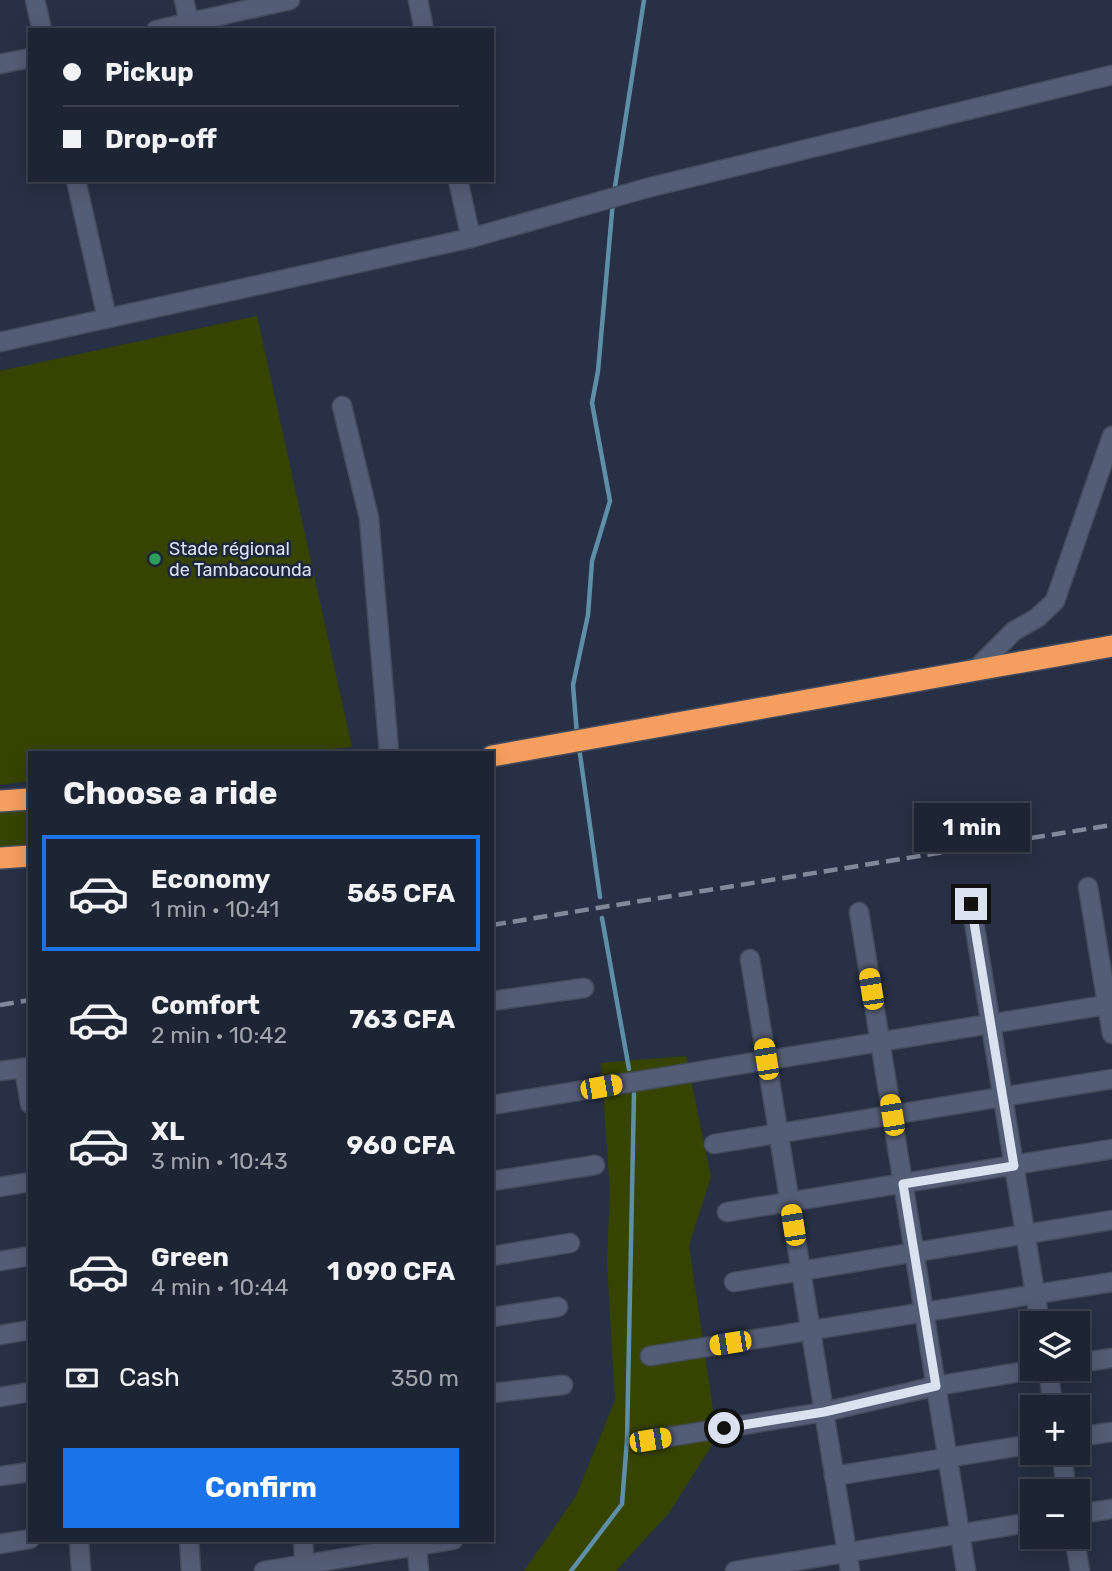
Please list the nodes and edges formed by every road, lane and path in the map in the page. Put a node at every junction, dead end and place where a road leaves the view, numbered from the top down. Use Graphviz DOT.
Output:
graph roads {
  1 [pos="35,0"];
  2 [pos="184,0"];
  3 [pos="290,0"];
  4 [pos="418,0"];
  5 [pos="189,22"];
  6 [pos="42,28"];
  7 [pos="164,28"];
  8 [pos="424,28"];
  9 [pos="28,58"];
  10 [pos="0,64"];
  11 [pos="1112,75"];
  12 [pos="76,182"];
  13 [pos="458,182"];
  14 [pos="471,238"];
  15 [pos="107,318"];
  16 [pos="0,342"];
  17 [pos="342,406"];
  18 [pos="1112,436"];
  19 [pos="1112,646"];
  20 [pos="975,670"];
  21 [pos="389,751"];
  22 [pos="494,756"];
  23 [pos="28,799"];
  24 [pos="0,800"];
  25 [pos="28,856"];
  26 [pos="0,858"];
  27 [pos="1088,887"];
  28 [pos="971,904"];
  29 [pos="859,912"];
  30 [pos="750,959"];
  31 [pos="584,988"];
  32 [pos="494,1001"];
  33 [pos="1110,1004"];
  34 [pos="990,1023"];
  35 [pos="1112,1034"];
  36 [pos="880,1041"];
  37 [pos="766,1059"];
  38 [pos="27,1068"];
  39 [pos="0,1072"];
  40 [pos="1112,1079"];
  41 [pos="1002,1097"];
  42 [pos="494,1105"];
  43 [pos="892,1115"];
  44 [pos="778,1133"];
  45 [pos="714,1144"];
  46 [pos="1112,1149"];
  47 [pos="595,1164"];
  48 [pos="1014,1166"];
  49 [pos="494,1181"];
  50 [pos="28,1182"];
  51 [pos="903,1184"];
  52 [pos="0,1187"];
  53 [pos="789,1202"];
  54 [pos="727,1212"];
  55 [pos="1112,1220"];
  56 [pos="1025,1235"];
  57 [pos="570,1243"];
  58 [pos="914,1253"];
  59 [pos="28,1256"];
  60 [pos="494,1256"];
  61 [pos="0,1261"];
  62 [pos="801,1271"];
  63 [pos="734,1282"];
  64 [pos="1112,1282"];
  65 [pos="1035,1294"];
  66 [pos="558,1307"];
  67 [pos="1038,1311"];
  68 [pos="924,1312"];
  69 [pos="494,1317"];
  70 [pos="28,1330"];
  71 [pos="811,1330"];
  72 [pos="0,1335"];
  73 [pos="650,1356"];
  74 [pos="1112,1358"];
  75 [pos="1090,1361"];
  76 [pos="1020,1372"];
  77 [pos="563,1385"];
  78 [pos="936,1386"];
  79 [pos="28,1392"];
  80 [pos="494,1393"];
  81 [pos="0,1397"];
  82 [pos="824,1412"];
  83 [pos="1112,1432"];
  84 [pos="1090,1435"];
  85 [pos="650,1440"];
  86 [pos="1020,1446"];
  87 [pos="948,1458"];
  88 [pos="28,1472"];
  89 [pos="0,1476"];
  90 [pos="834,1476"];
  91 [pos="1112,1509"];
  92 [pos="1090,1512"];
  93 [pos="1020,1524"];
  94 [pos="960,1534"];
  95 [pos="28,1539"];
  96 [pos="79,1542"];
  97 [pos="189,1542"];
  98 [pos="303,1542"];
  99 [pos="416,1543"];
  100 [pos="0,1544"];
  101 [pos="1076,1549"];
  102 [pos="847,1553"];
  103 [pos="305,1568"];
  104 [pos="81,1571"];
  105 [pos="191,1571"];
  106 [pos="264,1571"];
  107 [pos="419,1571"];
  108 [pos="736,1571"];
  109 [pos="850,1571"];
  110 [pos="966,1571"];
  111 [pos="1080,1571"];
  1 -- 6 [label="street"];
  2 -- 5 [label="street"];
  3 -- 5 [label="street"];
  4 -- 8 [label="street"];
  5 -- 7 [label="street"];
  9 -- 10 [label="street"];
  11 -- 14 [label="street"];
  12 -- 15 [label="street"];
  13 -- 14 [label="street"];
  14 -- 15 [label="street"];
  15 -- 16 [label="street"];
  17 -- 21 [label="street"];
  18 -- 20 [label="street"];
  19 -- 20 [label="highway"];
  20 -- 22 [label="highway"];
  23 -- 24 [label="highway"];
  25 -- 26 [label="highway"];
  27 -- 33 [label="street"];
  28 -- 34 [label="street"];
  29 -- 36 [label="street"];
  30 -- 37 [label="street"];
  31 -- 32 [label="street"];
  33 -- 34 [label="street"];
  33 -- 35 [label="street"];
  34 -- 36 [label="street"];
  34 -- 41 [label="street"];
  36 -- 37 [label="street"];
  36 -- 43 [label="street"];
  37 -- 42 [label="street"];
  37 -- 44 [label="street"];
  38 -- 39 [label="street"];
  40 -- 41 [label="street"];
  41 -- 43 [label="street"];
  41 -- 48 [label="street"];
  43 -- 44 [label="street"];
  43 -- 51 [label="street"];
  44 -- 45 [label="street"];
  44 -- 53 [label="street"];
  46 -- 48 [label="street"];
  47 -- 49 [label="street"];
  48 -- 51 [label="street"];
  48 -- 56 [label="street"];
  50 -- 52 [label="street"];
  51 -- 53 [label="street"];
  51 -- 58 [label="street"];
  53 -- 54 [label="street"];
  53 -- 62 [label="street"];
  55 -- 56 [label="street"];
  56 -- 58 [label="street"];
  56 -- 65 [label="street"];
  57 -- 60 [label="street"];
  58 -- 62 [label="street"];
  58 -- 68 [label="street"];
  59 -- 61 [label="street"];
  62 -- 63 [label="street"];
  62 -- 71 [label="street"];
  64 -- 65 [label="street"];
  65 -- 67 [label="street"];
  65 -- 68 [label="street"];
  66 -- 69 [label="street"];
  68 -- 71 [label="street"];
  68 -- 78 [label="street"];
  70 -- 72 [label="street"];
  71 -- 73 [label="street"];
  71 -- 82 [label="street"];
  74 -- 75 [label="street"];
  76 -- 78 [label="street"];
  77 -- 80 [label="street"];
  78 -- 82 [label="street"];
  78 -- 87 [label="street"];
  79 -- 81 [label="street"];
  82 -- 85 [label="street"];
  82 -- 90 [label="street"];
  83 -- 84 [label="street"];
  86 -- 87 [label="street"];
  87 -- 90 [label="street"];
  87 -- 94 [label="street"];
  88 -- 89 [label="street"];
  90 -- 102 [label="street"];
  91 -- 92 [label="street"];
  93 -- 94 [label="street"];
  94 -- 102 [label="street"];
  94 -- 110 [label="street"];
  95 -- 100 [label="street"];
  96 -- 104 [label="street"];
  97 -- 105 [label="street"];
  98 -- 103 [label="street"];
  99 -- 103 [label="street"];
  99 -- 107 [label="street"];
  101 -- 111 [label="street"];
  102 -- 108 [label="street"];
  102 -- 109 [label="street"];
  103 -- 106 [label="street"];
}
